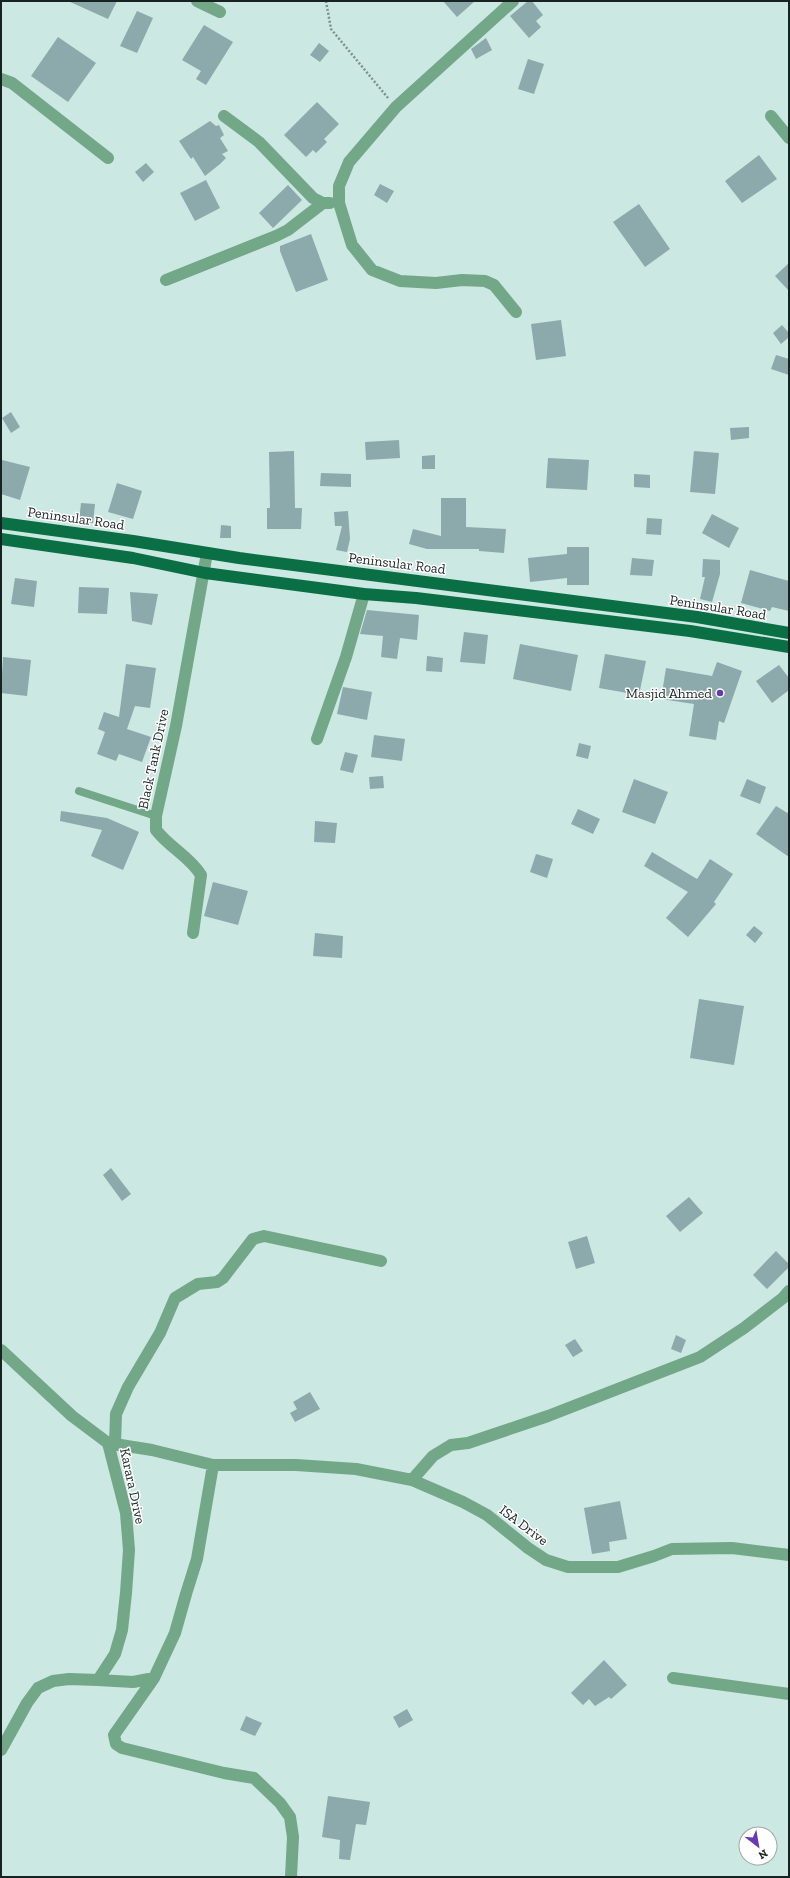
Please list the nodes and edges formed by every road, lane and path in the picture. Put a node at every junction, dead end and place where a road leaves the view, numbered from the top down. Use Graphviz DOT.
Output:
graph roads {
  1 [pos="197,1"];
  2 [pos="326,1"];
  3 [pos="514,1"];
  4 [pos="220,12"];
  5 [pos="1,79"];
  6 [pos="396,108"];
  7 [pos="224,116"];
  8 [pos="771,116"];
  9 [pos="789,138"];
  10 [pos="108,158"];
  11 [pos="323,203"];
  12 [pos="339,204"];
  13 [pos="166,280"];
  14 [pos="516,312"];
  15 [pos="1,523"];
  16 [pos="1,538"];
  17 [pos="207,553"];
  18 [pos="205,573"];
  19 [pos="364,594"];
  20 [pos="789,633"];
  21 [pos="789,647"];
  22 [pos="318,739"];
  23 [pos="79,791"];
  24 [pos="156,816"];
  25 [pos="193,933"];
  26 [pos="381,1261"];
  27 [pos="789,1291"];
  28 [pos="1,1350"];
  29 [pos="111,1443"];
  30 [pos="213,1465"];
  31 [pos="412,1480"];
  32 [pos="789,1555"];
  33 [pos="154,1678"];
  34 [pos="674,1678"];
  35 [pos="98,1680"];
  36 [pos="789,1694"];
  37 [pos="1,1750"];
  38 [pos="291,1877"];
  1 -- 4 [label="street"];
  2 -- 6 [label="path"];
  3 -- 6 [label="street"];
  5 -- 10 [label="street"];
  6 -- 12 [label="street"];
  7 -- 11 [label="street"];
  8 -- 9 [label="street"];
  11 -- 12 [label="street"];
  11 -- 13 [label="street"];
  12 -- 14 [label="street"];
  15 -- 17 [label="main road, Peninsular Road"];
  16 -- 18 [label="main road, Peninsular Road"];
  17 -- 18 [label="street, Black Tank Drive"];
  17 -- 20 [label="main road, Peninsular Road"];
  18 -- 19 [label="main road, Peninsular Road"];
  18 -- 24 [label="street, Black Tank Drive"];
  19 -- 21 [label="main road, Peninsular Road"];
  19 -- 22 [label="street"];
  23 -- 24 [label="lane"];
  24 -- 25 [label="street, Black Tank Drive"];
  26 -- 29 [label="street"];
  27 -- 31 [label="street"];
  28 -- 29 [label="street"];
  29 -- 30 [label="street, Karara Drive"];
  29 -- 35 [label="street, Karara Drive"];
  30 -- 31 [label="street, Karara Drive"];
  30 -- 33 [label="street"];
  31 -- 32 [label="street, ISA Drive"];
  33 -- 35 [label="street"];
  33 -- 38 [label="street"];
  34 -- 36 [label="street"];
  35 -- 37 [label="street"];
}
